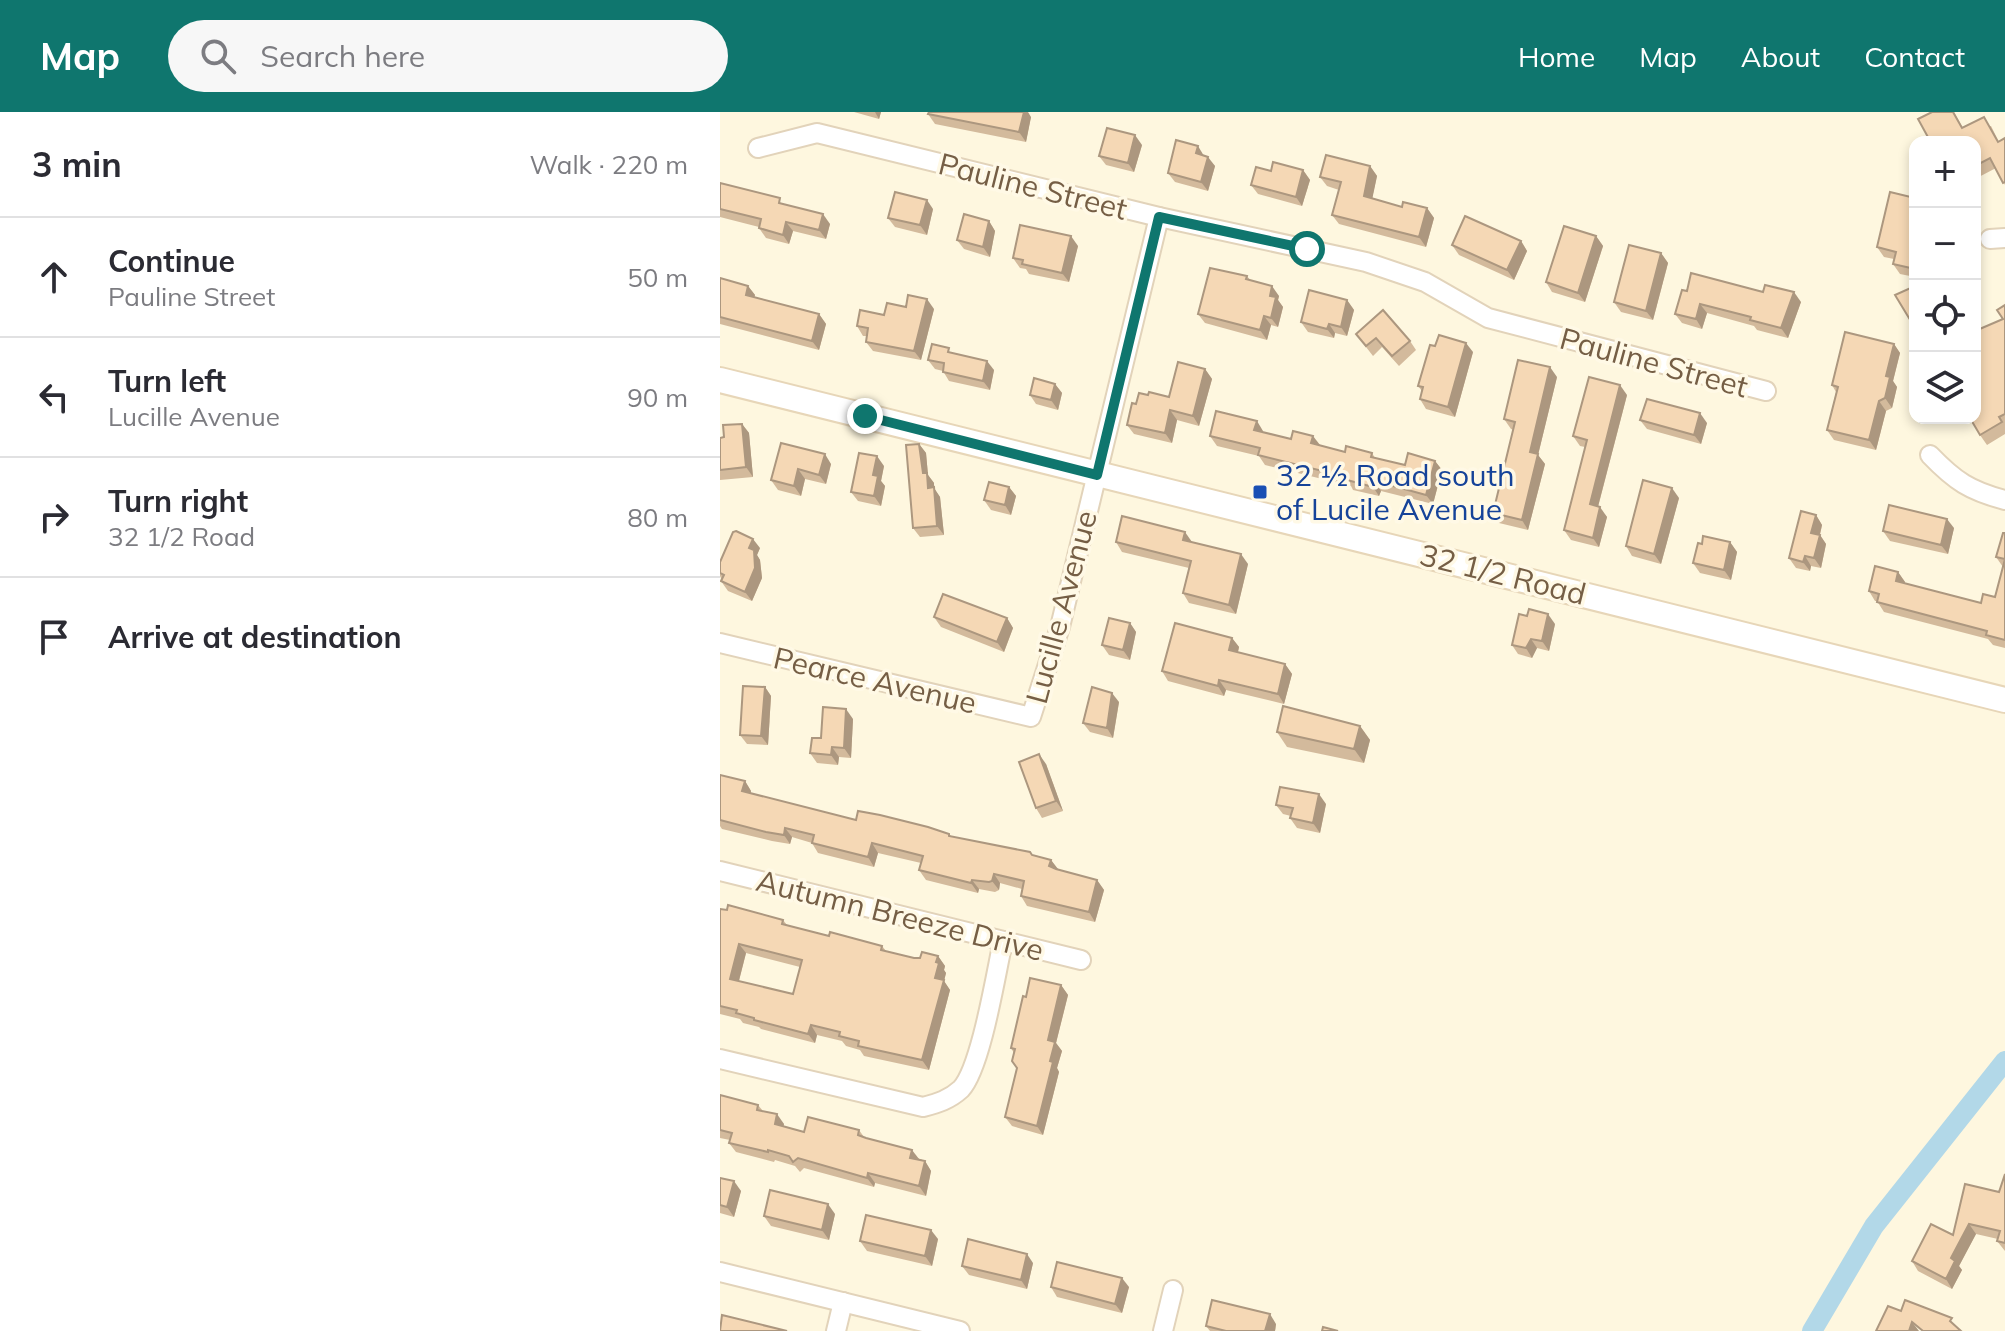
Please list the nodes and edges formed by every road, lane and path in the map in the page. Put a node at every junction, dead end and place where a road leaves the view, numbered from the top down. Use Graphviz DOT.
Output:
graph roads {
  1 [pos="758,148"];
  2 [pos="1159,217"];
  3 [pos="720,380"];
  4 [pos="1766,391"];
  5 [pos="1930,455"];
  6 [pos="1097,475"];
  7 [pos="2005,500"];
  8 [pos="720,643"];
  9 [pos="2005,700"];
  10 [pos="1031,717"];
  11 [pos="720,871"];
  12 [pos="1003,941"];
  13 [pos="1081,960"];
  14 [pos="720,1059"];
  15 [pos="720,1272"];
  16 [pos="1173,1290"];
  17 [pos="843,1302"];
  18 [pos="836,1331"];
  19 [pos="960,1331"];
  20 [pos="1163,1331"];
  1 -- 2 [label="street, Pauline Street"];
  2 -- 4 [label="street, Pauline Street"];
  2 -- 6 [label="street, Lucille Avenue"];
  3 -- 6 [label="street, 32 1/2 Road"];
  5 -- 7 [label="street"];
  6 -- 9 [label="street, 32 1/2 Road"];
  6 -- 10 [label="street, Lucille Avenue"];
  8 -- 10 [label="street, Pearce Avenue"];
  11 -- 12 [label="street, Autumn Breeze Drive"];
  12 -- 13 [label="street, Autumn Breeze Drive"];
  12 -- 14 [label="street"];
  15 -- 17 [label="street"];
  16 -- 20 [label="street"];
  17 -- 18 [label="street"];
  17 -- 19 [label="street"];
}
